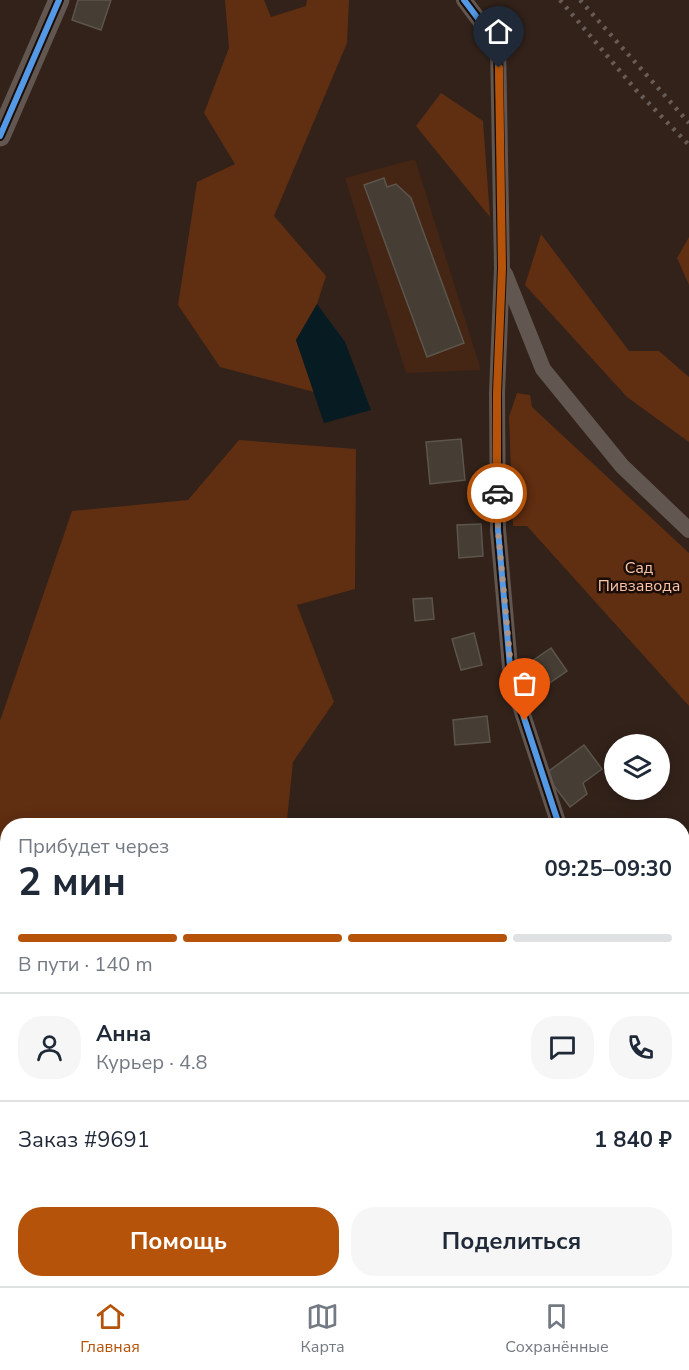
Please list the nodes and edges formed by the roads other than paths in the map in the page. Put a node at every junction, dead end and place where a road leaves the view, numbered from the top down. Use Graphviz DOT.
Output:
graph roads {
  1 [pos="59,0"];
  2 [pos="464,0"];
  3 [pos="0,136"];
  4 [pos="502,268"];
  5 [pos="689,530"];
  6 [pos="557,818"];
  1 -- 3 [label="street"];
  2 -- 4 [label="street"];
  4 -- 5 [label="street"];
  4 -- 6 [label="street"];
}
